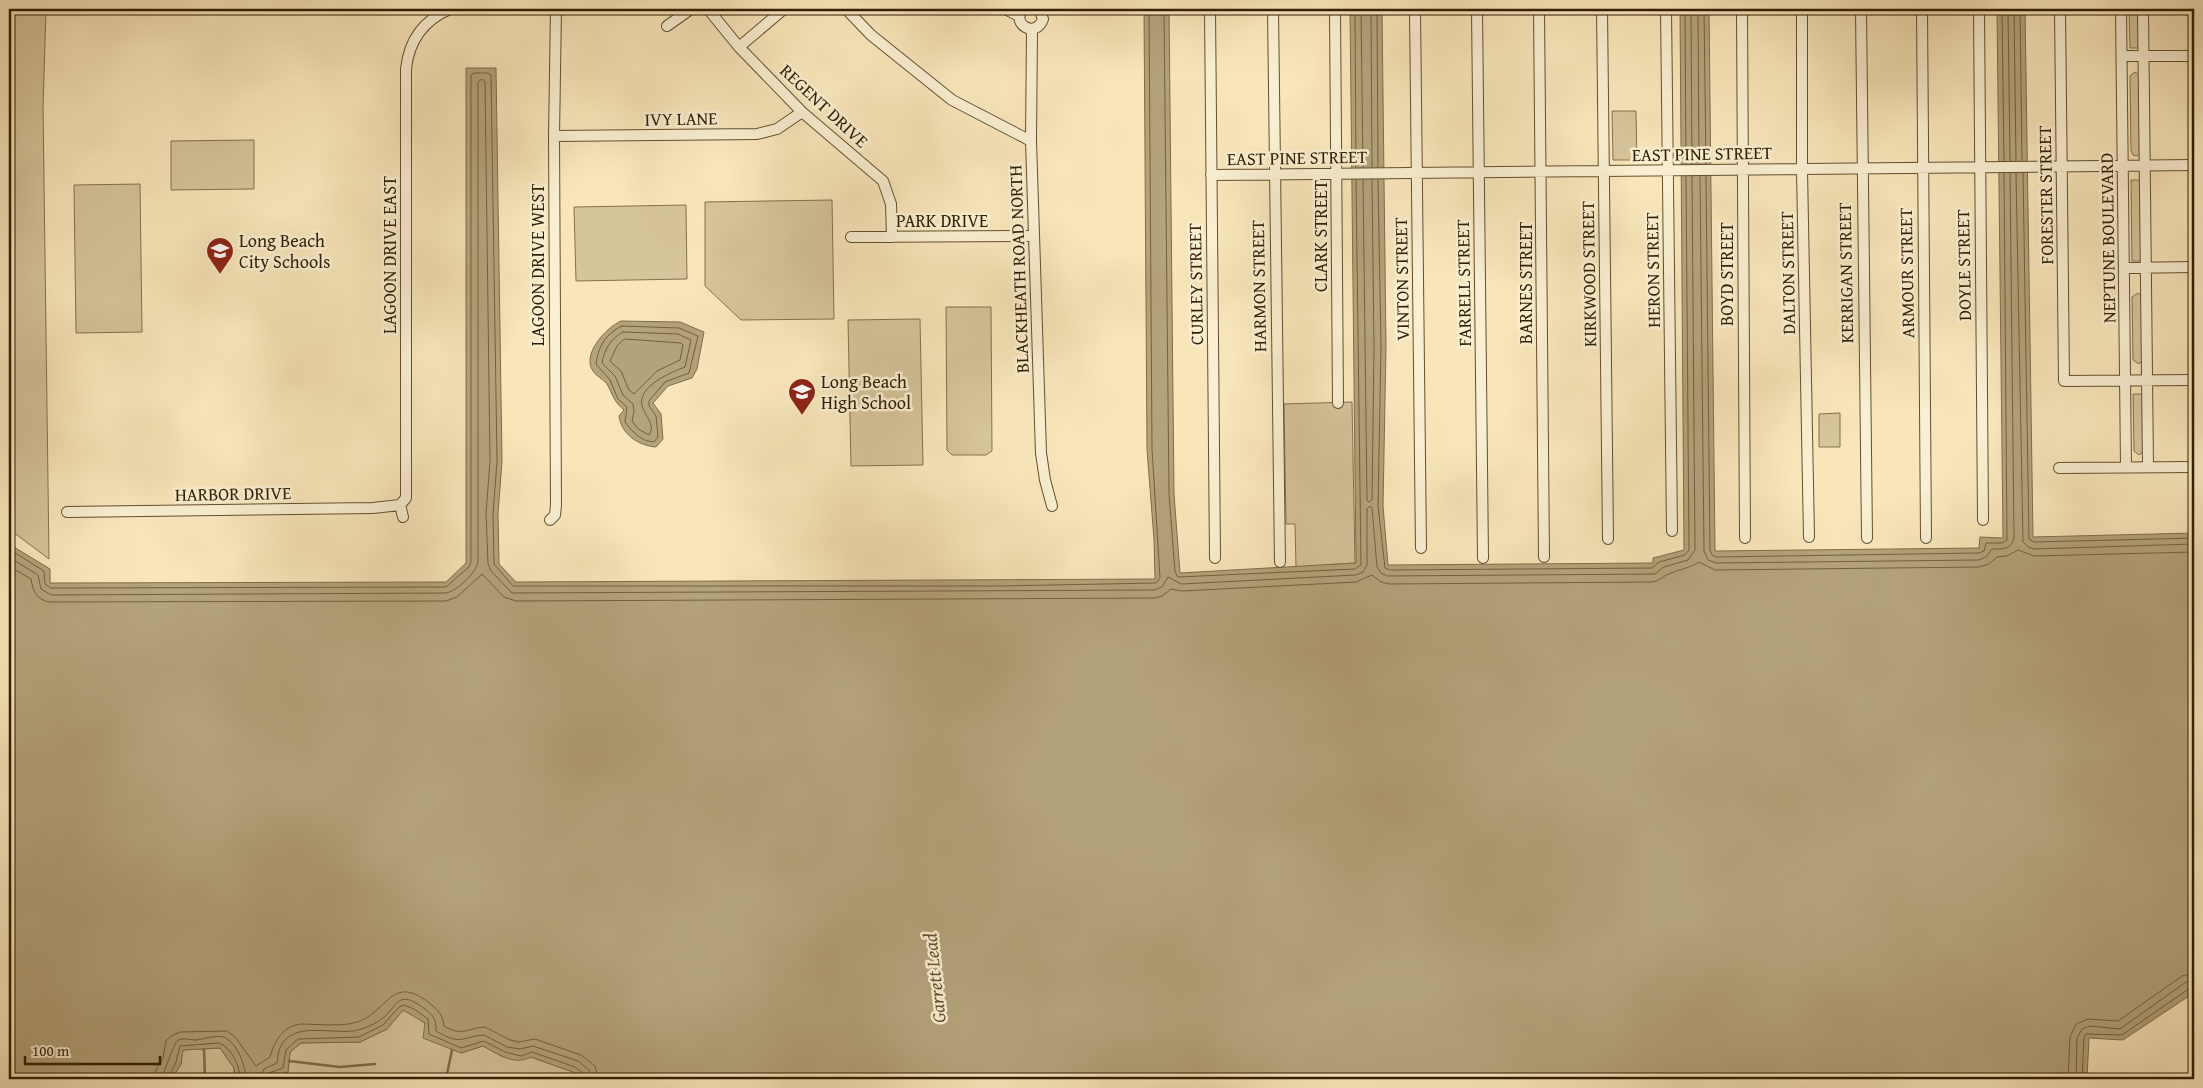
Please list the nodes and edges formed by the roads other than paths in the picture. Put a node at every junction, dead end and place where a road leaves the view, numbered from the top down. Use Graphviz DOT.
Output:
graph roads {
  1 [pos="450,9"];
  2 [pos="556,9"];
  3 [pos="691,9"];
  4 [pos="708,9"];
  5 [pos="784,9"];
  6 [pos="846,9"];
  7 [pos="1005,9"];
  8 [pos="1039,9"];
  9 [pos="1210,9"];
  10 [pos="1272,9"];
  11 [pos="1336,9"];
  12 [pos="1415,9"];
  13 [pos="1477,9"];
  14 [pos="1539,9"];
  15 [pos="1602,9"];
  16 [pos="1666,9"];
  17 [pos="1742,9"];
  18 [pos="1802,9"];
  19 [pos="1861,9"];
  20 [pos="1922,9"];
  21 [pos="1979,9"];
  22 [pos="2060,9"];
  23 [pos="2121,9"];
  24 [pos="2143,9"];
  25 [pos="1021,12"];
  26 [pos="667,26"];
  27 [pos="1032,30"];
  28 [pos="739,47"];
  29 [pos="2122,56"];
  30 [pos="2144,56"];
  31 [pos="2194,56"];
  32 [pos="802,112"];
  33 [pos="554,136"];
  34 [pos="1032,141"];
  35 [pos="2194,165"];
  36 [pos="2145,166"];
  37 [pos="2123,167"];
  38 [pos="1984,168"];
  39 [pos="2062,168"];
  40 [pos="1861,169"];
  41 [pos="1922,169"];
  42 [pos="1743,170"];
  43 [pos="1802,170"];
  44 [pos="1671,171"];
  45 [pos="1479,172"];
  46 [pos="1541,172"];
  47 [pos="1604,172"];
  48 [pos="1417,173"];
  49 [pos="1274,174"];
  50 [pos="1341,174"];
  51 [pos="1211,175"];
  52 [pos="1034,236"];
  53 [pos="851,237"];
  54 [pos="892,237"];
  55 [pos="2124,268"];
  56 [pos="2146,268"];
  57 [pos="2194,268"];
  58 [pos="2194,380"];
  59 [pos="2125,381"];
  60 [pos="2147,381"];
  61 [pos="1338,402"];
  62 [pos="2194,466"];
  63 [pos="2126,467"];
  64 [pos="2148,467"];
  65 [pos="2060,468"];
  66 [pos="400,505"];
  67 [pos="1052,506"];
  68 [pos="67,512"];
  69 [pos="403,517"];
  70 [pos="550,520"];
  71 [pos="1983,520"];
  72 [pos="1672,531"];
  73 [pos="1809,537"];
  74 [pos="1745,538"];
  75 [pos="1867,538"];
  76 [pos="1926,538"];
  77 [pos="1608,539"];
  78 [pos="1421,548"];
  79 [pos="1544,557"];
  80 [pos="1215,558"];
  81 [pos="1482,558"];
  82 [pos="1280,562"];
  1 -- 66 [label="street, LAGOON DRIVE EAST"];
  2 -- 33 [label="street, LAGOON DRIVE WEST"];
  3 -- 26 [label="street"];
  4 -- 28 [label="street, REGENT DRIVE"];
  5 -- 28 [label="street"];
  6 -- 34 [label="street"];
  7 -- 25 [label="street"];
  8 -- 27 [label="street"];
  9 -- 51 [label="street, CURLEY STREET"];
  10 -- 49 [label="street, HARMON STREET"];
  11 -- 50 [label="street, CLARK STREET"];
  12 -- 48 [label="street, VINTON STREET"];
  13 -- 45 [label="street, FARRELL STREET"];
  14 -- 46 [label="street, BARNES STREET"];
  15 -- 47 [label="street, KIRKWOOD STREET"];
  16 -- 44 [label="street, HERON STREET"];
  17 -- 42 [label="street, BOYD STREET"];
  18 -- 43 [label="street, DALTON STREET"];
  19 -- 40 [label="street, KERRIGAN STREET"];
  20 -- 41 [label="street, ARMOUR STREET"];
  21 -- 38 [label="street, DOYLE STREET"];
  22 -- 39 [label="street, FORESTER STREET"];
  23 -- 29 [label="street, NEPTUNE BOULEVARD"];
  24 -- 30 [label="street"];
  25 -- 27 [label="street"];
  27 -- 34 [label="street, BLACKHEATH ROAD NORTH"];
  28 -- 32 [label="street, REGENT DRIVE"];
  29 -- 30 [label="street"];
  29 -- 37 [label="street, NEPTUNE BOULEVARD"];
  30 -- 31 [label="street"];
  30 -- 36 [label="street"];
  32 -- 33 [label="street, IVY LANE"];
  32 -- 54 [label="street, REGENT DRIVE"];
  33 -- 70 [label="street, LAGOON DRIVE WEST"];
  34 -- 52 [label="street, BLACKHEATH ROAD NORTH"];
  35 -- 36 [label="street, EAST PINE STREET"];
  36 -- 37 [label="street, EAST PINE STREET"];
  36 -- 56 [label="street"];
  37 -- 39 [label="street, EAST PINE STREET"];
  37 -- 55 [label="street, NEPTUNE BOULEVARD"];
  38 -- 39 [label="street, EAST PINE STREET"];
  38 -- 41 [label="street, EAST PINE STREET"];
  38 -- 71 [label="street, DOYLE STREET"];
  39 -- 59 [label="street, FORESTER STREET"];
  40 -- 41 [label="street, EAST PINE STREET"];
  40 -- 43 [label="street, EAST PINE STREET"];
  40 -- 75 [label="street, KERRIGAN STREET"];
  41 -- 76 [label="street, ARMOUR STREET"];
  42 -- 43 [label="street, EAST PINE STREET"];
  42 -- 44 [label="street, EAST PINE STREET"];
  42 -- 74 [label="street, BOYD STREET"];
  43 -- 73 [label="street, DALTON STREET"];
  44 -- 47 [label="street, EAST PINE STREET"];
  44 -- 72 [label="street, HERON STREET"];
  45 -- 46 [label="street, EAST PINE STREET"];
  45 -- 48 [label="street, EAST PINE STREET"];
  45 -- 81 [label="street, FARRELL STREET"];
  46 -- 47 [label="street, EAST PINE STREET"];
  46 -- 79 [label="street, BARNES STREET"];
  47 -- 77 [label="street, KIRKWOOD STREET"];
  48 -- 50 [label="street, EAST PINE STREET"];
  48 -- 78 [label="street, VINTON STREET"];
  49 -- 50 [label="street, EAST PINE STREET"];
  49 -- 51 [label="street, EAST PINE STREET"];
  49 -- 82 [label="street, HARMON STREET"];
  50 -- 61 [label="street, CLARK STREET"];
  51 -- 80 [label="street, CURLEY STREET"];
  52 -- 54 [label="street, PARK DRIVE"];
  52 -- 67 [label="street, BLACKHEATH ROAD NORTH"];
  53 -- 54 [label="street, PARK DRIVE"];
  55 -- 56 [label="street"];
  55 -- 59 [label="street, NEPTUNE BOULEVARD"];
  56 -- 57 [label="street"];
  56 -- 60 [label="street"];
  58 -- 60 [label="street"];
  59 -- 60 [label="street"];
  59 -- 63 [label="street, NEPTUNE BOULEVARD"];
  60 -- 64 [label="street"];
  62 -- 64 [label="street"];
  63 -- 64 [label="street"];
  63 -- 65 [label="street"];
  66 -- 68 [label="street, HARBOR DRIVE"];
  66 -- 69 [label="street, LAGOON DRIVE EAST"];
}
